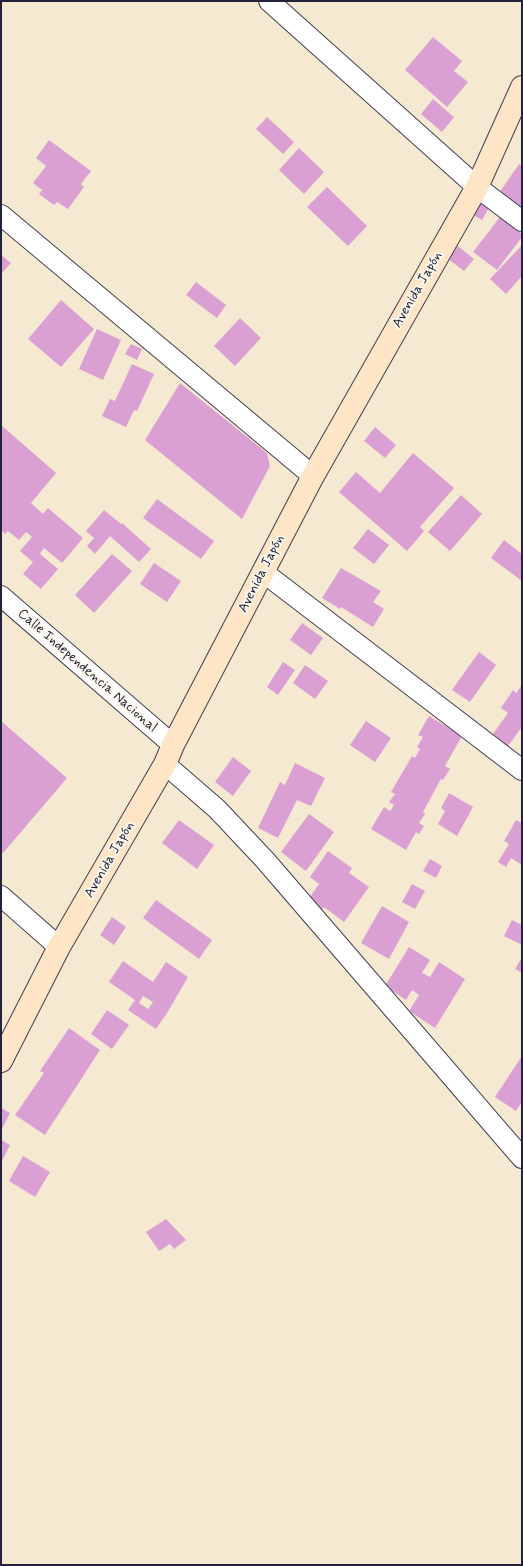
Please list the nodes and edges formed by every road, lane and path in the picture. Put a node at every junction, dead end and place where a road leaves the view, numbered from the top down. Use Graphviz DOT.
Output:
graph roads {
  1 [pos="269,1"];
  2 [pos="288,8"];
  3 [pos="522,87"];
  4 [pos="477,187"];
  5 [pos="1,215"];
  6 [pos="522,221"];
  7 [pos="313,476"];
  8 [pos="263,572"];
  9 [pos="1,596"];
  10 [pos="169,754"];
  11 [pos="522,770"];
  12 [pos="1,896"];
  13 [pos="60,947"];
  14 [pos="1,1061"];
  15 [pos="522,1158"];
  1 -- 2 [label="street"];
  2 -- 4 [label="street"];
  3 -- 4 [label="street, Avenida Japón"];
  4 -- 6 [label="street"];
  4 -- 7 [label="street, Avenida Japón"];
  5 -- 7 [label="street"];
  7 -- 8 [label="street, Avenida Japón"];
  8 -- 10 [label="street, Avenida Japón"];
  8 -- 11 [label="street"];
  9 -- 10 [label="street, Calle Independencia Nacional"];
  10 -- 13 [label="street, Avenida Japón"];
  10 -- 15 [label="street, Calle Independencia Nacional"];
  12 -- 13 [label="street"];
  13 -- 14 [label="street, Avenida Japón"];
}
